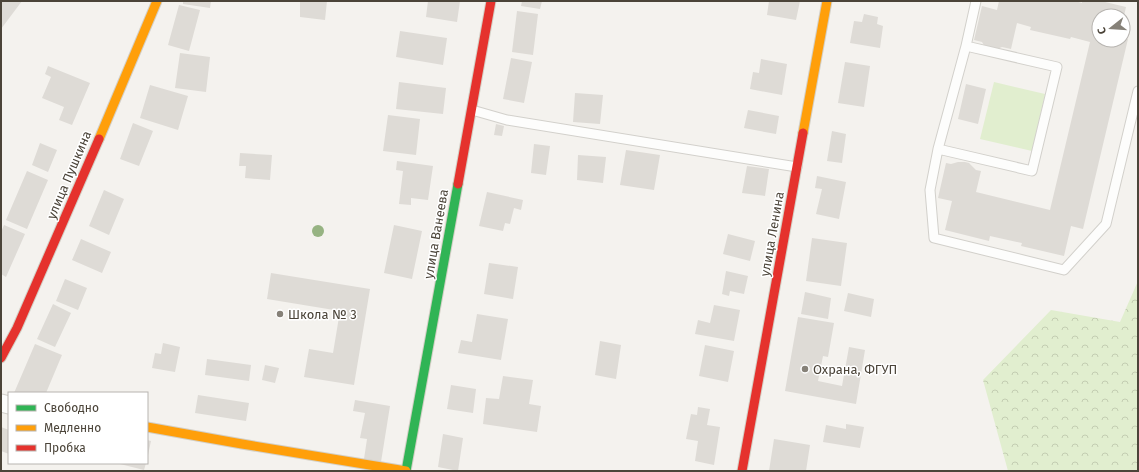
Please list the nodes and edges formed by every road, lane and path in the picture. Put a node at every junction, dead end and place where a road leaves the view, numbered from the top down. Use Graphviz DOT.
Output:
graph roads {
  1 [pos="157,1"];
  2 [pos="492,1"];
  3 [pos="828,1"];
  4 [pos="976,1"];
  5 [pos="966,46"];
  6 [pos="1138,91"];
  7 [pos="472,110"];
  8 [pos="938,149"];
  9 [pos="798,167"];
  10 [pos="1,358"];
  11 [pos="148,427"];
  12 [pos="406,471"];
  13 [pos="742,471"];
  1 -- 10 [label="street, улица Пушкина"];
  2 -- 7 [label="street, улица Ванеева"];
  3 -- 9 [label="street, улица Ленина"];
  4 -- 5 [label="lane"];
  5 -- 8 [label="lane"];
  5 -- 8 [label="lane"];
  6 -- 8 [label="lane"];
  7 -- 9 [label="lane"];
  7 -- 12 [label="street, улица Ванеева"];
  9 -- 13 [label="street, улица Ленина"];
  11 -- 12 [label="street"];
}
